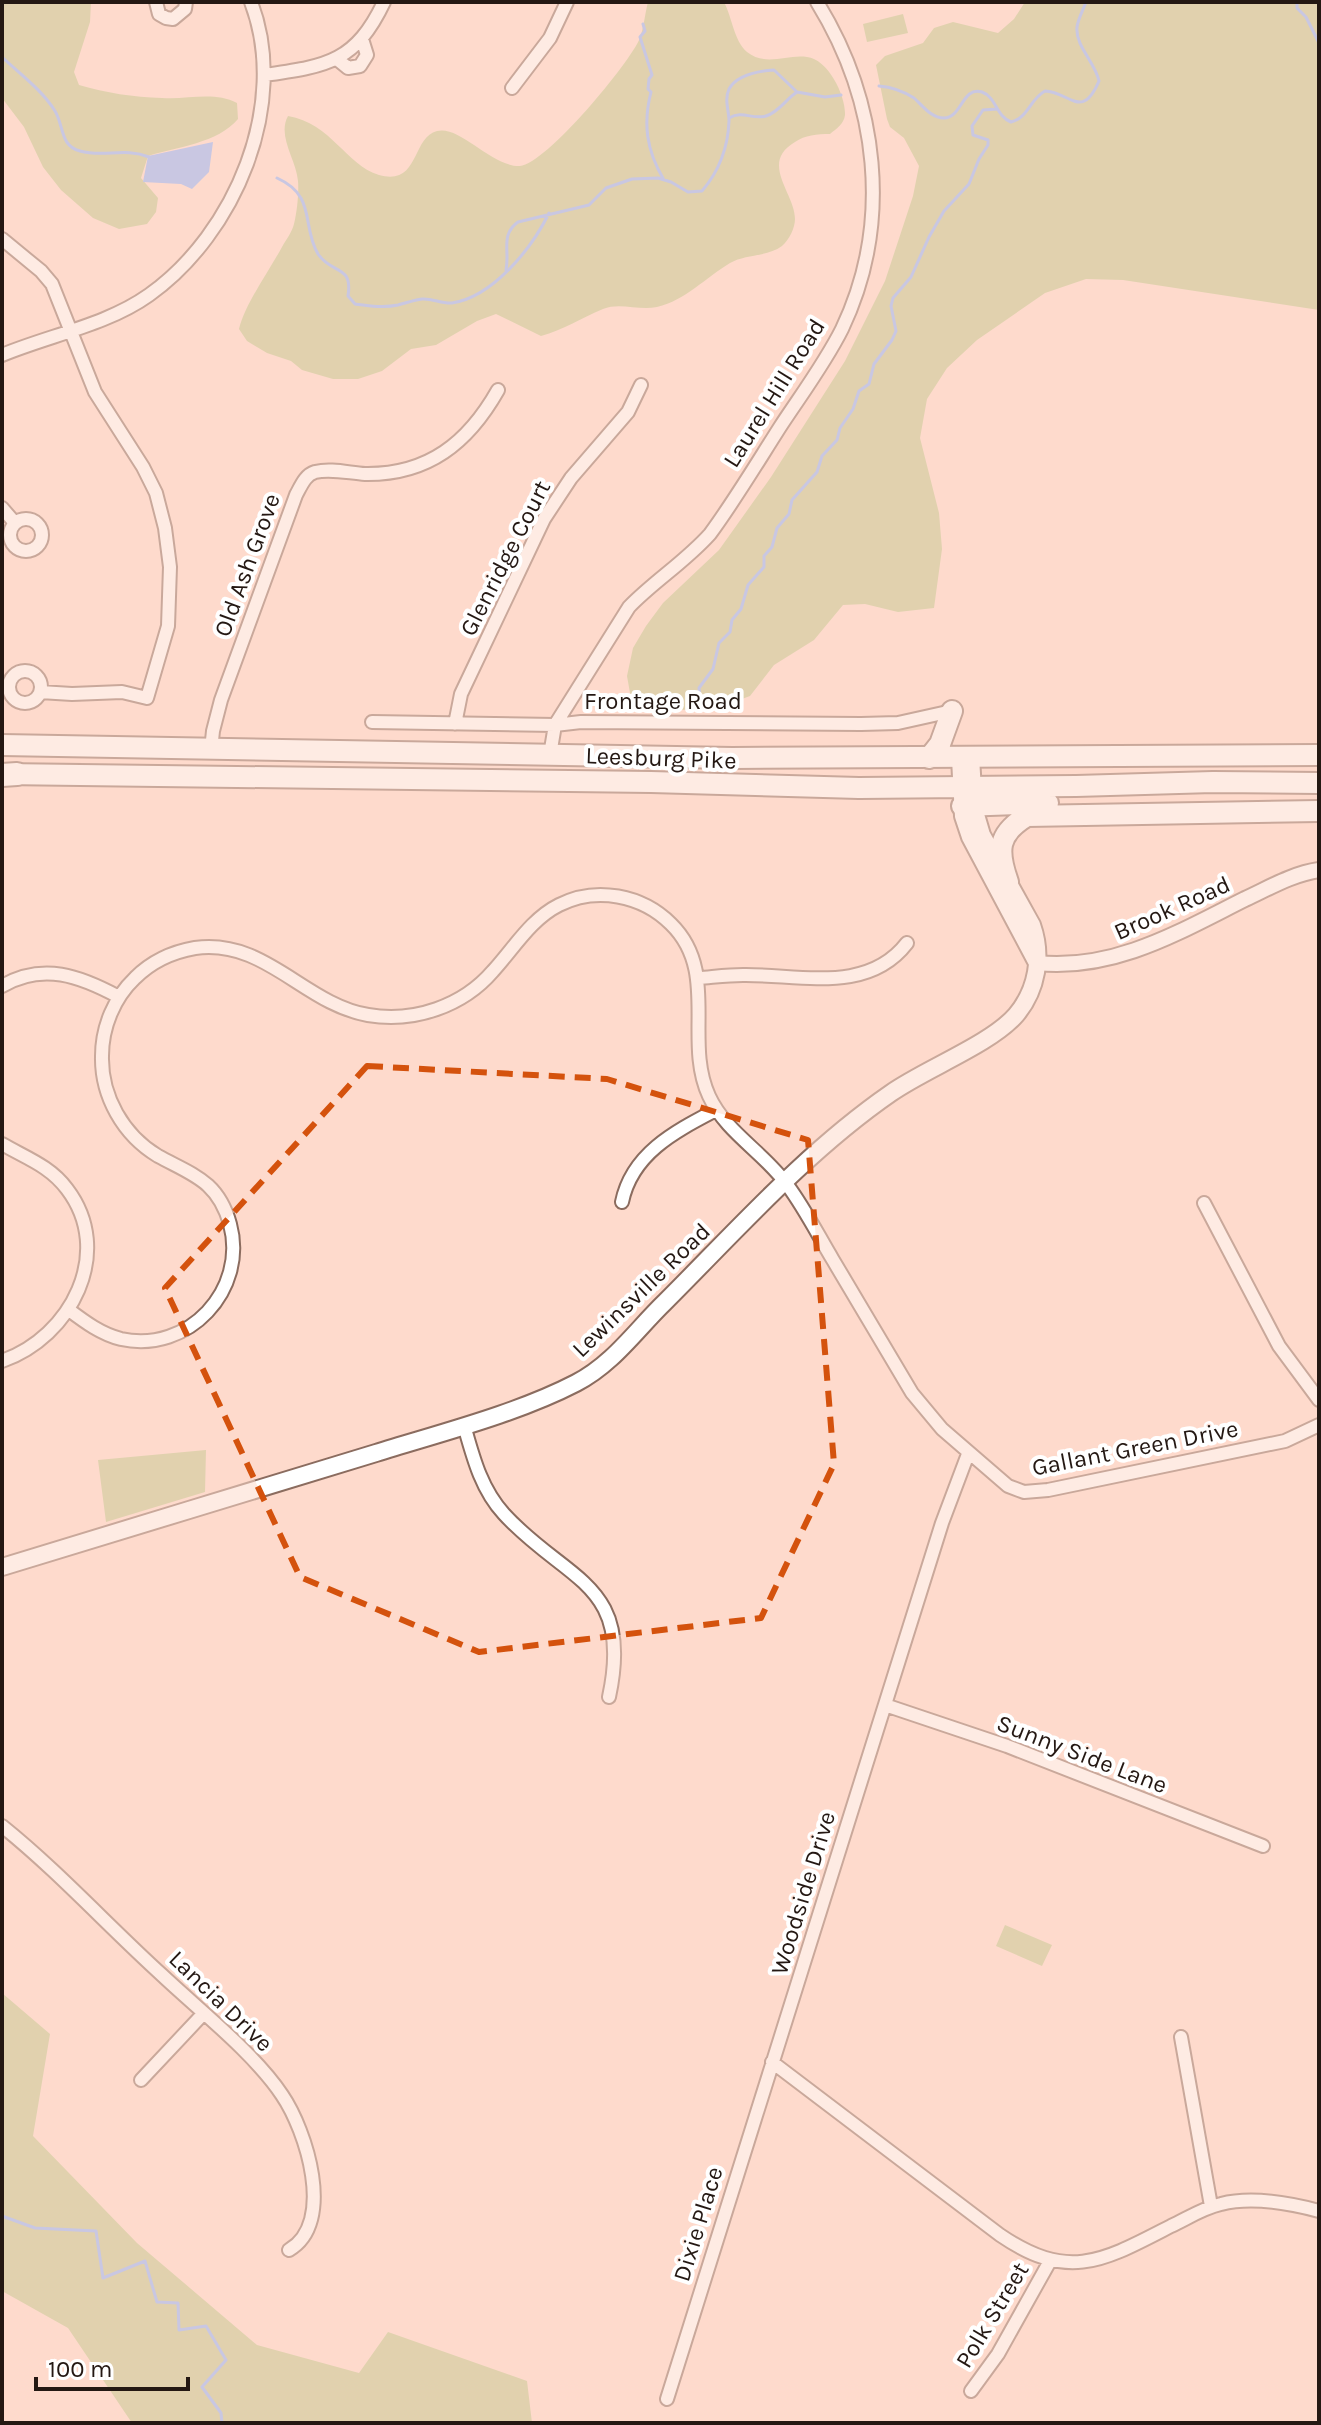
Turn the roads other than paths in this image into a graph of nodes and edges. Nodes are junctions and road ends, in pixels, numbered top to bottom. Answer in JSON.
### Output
{"nodes":[{"id":1,"x":156,"y":2,"type":"edge"},
{"id":2,"x":186,"y":2,"type":"edge"},
{"id":3,"x":251,"y":2,"type":"edge"},
{"id":4,"x":384,"y":2,"type":"edge"},
{"id":5,"x":567,"y":2,"type":"edge"},
{"id":6,"x":817,"y":2,"type":"edge"},
{"id":7,"x":362,"y":39,"type":"junction"},
{"id":8,"x":337,"y":59,"type":"junction"},
{"id":9,"x":265,"y":75,"type":"junction"},
{"id":10,"x":512,"y":88,"type":"dead end"},
{"id":11,"x":2,"y":239,"type":"edge"},
{"id":12,"x":72,"y":330,"type":"junction"},
{"id":13,"x":2,"y":355,"type":"edge"},
{"id":14,"x":641,"y":385,"type":"dead end"},
{"id":15,"x":498,"y":390,"type":"dead end"},
{"id":16,"x":2,"y":508,"type":"edge"},
{"id":17,"x":15,"y":523,"type":"dead end"},
{"id":18,"x":40,"y":692,"type":"dead end"},
{"id":19,"x":952,"y":711,"type":"joint"},
{"id":20,"x":372,"y":722,"type":"dead end"},
{"id":21,"x":455,"y":724,"type":"junction"},
{"id":22,"x":555,"y":725,"type":"junction"},
{"id":23,"x":2,"y":745,"type":"edge"},
{"id":24,"x":211,"y":750,"type":"junction"},
{"id":25,"x":550,"y":755,"type":"junction"},
{"id":26,"x":1319,"y":755,"type":"edge"},
{"id":27,"x":929,"y":758,"type":"junction"},
{"id":28,"x":966,"y":758,"type":"junction"},
{"id":29,"x":7,"y":774,"type":"edge"},
{"id":30,"x":1319,"y":783,"type":"edge"},
{"id":31,"x":968,"y":796,"type":"junction"},
{"id":32,"x":1319,"y":797,"type":"edge"},
{"id":33,"x":1319,"y":811,"type":"edge"},
{"id":34,"x":1319,"y":870,"type":"edge"},
{"id":35,"x":1008,"y":882,"type":"junction"},
{"id":36,"x":907,"y":943,"type":"dead end"},
{"id":37,"x":1037,"y":963,"type":"junction"},
{"id":38,"x":699,"y":978,"type":"junction"},
{"id":39,"x":2,"y":986,"type":"edge"},
{"id":40,"x":119,"y":997,"type":"junction"},
{"id":41,"x":716,"y":1110,"type":"junction"},
{"id":42,"x":2,"y":1144,"type":"edge"},
{"id":43,"x":786,"y":1183,"type":"junction"},
{"id":44,"x":622,"y":1202,"type":"dead end"},
{"id":45,"x":1204,"y":1203,"type":"dead end"},
{"id":46,"x":69,"y":1310,"type":"junction"},
{"id":47,"x":2,"y":1361,"type":"edge"},
{"id":48,"x":1319,"y":1400,"type":"edge"},
{"id":49,"x":464,"y":1425,"type":"junction"},
{"id":50,"x":1319,"y":1425,"type":"edge"},
{"id":51,"x":968,"y":1454,"type":"junction"},
{"id":52,"x":2,"y":1567,"type":"edge"},
{"id":53,"x":609,"y":1697,"type":"dead end"},
{"id":54,"x":885,"y":1705,"type":"junction"},
{"id":55,"x":2,"y":1826,"type":"edge"},
{"id":56,"x":1263,"y":1846,"type":"dead end"},
{"id":57,"x":203,"y":2014,"type":"junction"},
{"id":58,"x":1181,"y":2037,"type":"dead end"},
{"id":59,"x":772,"y":2062,"type":"junction"},
{"id":60,"x":141,"y":2080,"type":"dead end"},
{"id":61,"x":1211,"y":2206,"type":"junction"},
{"id":62,"x":1319,"y":2211,"type":"edge"},
{"id":63,"x":289,"y":2250,"type":"dead end"},
{"id":64,"x":1050,"y":2261,"type":"junction"},
{"id":65,"x":971,"y":2391,"type":"dead end"},
{"id":66,"x":667,"y":2399,"type":"dead end"}],
"edges":[{"from":1,"to":2,"type":"street"},
{"from":3,"to":9,"type":"street"},
{"from":4,"to":7,"type":"street"},
{"from":5,"to":10,"type":"street"},
{"from":6,"to":22,"type":"street","name":"Laurel Hill Road"},
{"from":7,"to":8,"type":"street"},
{"from":7,"to":8,"type":"street"},
{"from":8,"to":9,"type":"street"},
{"from":9,"to":12,"type":"street"},
{"from":11,"to":12,"type":"street"},
{"from":12,"to":13,"type":"street"},
{"from":12,"to":18,"type":"street"},
{"from":14,"to":21,"type":"street","name":"Glenridge Court"},
{"from":15,"to":24,"type":"street","name":"Old Ash Grove"},
{"from":16,"to":17,"type":"street"},
{"from":19,"to":22,"type":"street","name":"Frontage Road"},
{"from":19,"to":27,"type":"highway"},
{"from":20,"to":21,"type":"street","name":"Frontage Road"},
{"from":21,"to":22,"type":"street","name":"Frontage Road"},
{"from":22,"to":25,"type":"street","name":"Laurel Hill Road"},
{"from":23,"to":24,"type":"highway","name":"Leesburg Pike"},
{"from":24,"to":25,"type":"highway","name":"Leesburg Pike"},
{"from":25,"to":27,"type":"highway","name":"Leesburg Pike"},
{"from":26,"to":28,"type":"highway","name":"Leesburg Pike"},
{"from":27,"to":28,"type":"highway","name":"Leesburg Pike"},
{"from":28,"to":31,"type":"main road","name":"Lewinsville Road"},
{"from":29,"to":31,"type":"highway","name":"Leesburg Pike"},
{"from":30,"to":31,"type":"highway","name":"Leesburg Pike"},
{"from":31,"to":32,"type":"highway"},
{"from":31,"to":35,"type":"main road","name":"Lewinsville Road"},
{"from":31,"to":37,"type":"main road","name":"Lewinsville Road"},
{"from":33,"to":35,"type":"highway"},
{"from":34,"to":37,"type":"street","name":"Brook Road"},
{"from":35,"to":37,"type":"main road","name":"Lewinsville Road"},
{"from":36,"to":38,"type":"street"},
{"from":37,"to":43,"type":"main road","name":"Lewinsville Road"},
{"from":38,"to":40,"type":"street"},
{"from":38,"to":41,"type":"street"},
{"from":39,"to":40,"type":"street"},
{"from":40,"to":46,"type":"street"},
{"from":41,"to":43,"type":"street"},
{"from":41,"to":44,"type":"street"},
{"from":42,"to":46,"type":"street"},
{"from":43,"to":49,"type":"main road","name":"Lewinsville Road"},
{"from":43,"to":51,"type":"street"},
{"from":45,"to":48,"type":"street"},
{"from":46,"to":47,"type":"street"},
{"from":49,"to":52,"type":"main road","name":"Lewinsville Road"},
{"from":49,"to":53,"type":"street"},
{"from":50,"to":51,"type":"street","name":"Gallant Green Drive"},
{"from":51,"to":54,"type":"street","name":"Woodside Drive"},
{"from":54,"to":56,"type":"street","name":"Sunny Side Lane"},
{"from":54,"to":59,"type":"street","name":"Woodside Drive"},
{"from":55,"to":57,"type":"street","name":"Lancia Drive"},
{"from":57,"to":60,"type":"street"},
{"from":57,"to":63,"type":"street","name":"Lancia Drive"},
{"from":58,"to":61,"type":"street"},
{"from":59,"to":64,"type":"street"},
{"from":59,"to":66,"type":"street","name":"Dixie Place"},
{"from":61,"to":62,"type":"street"},
{"from":61,"to":64,"type":"street"},
{"from":64,"to":65,"type":"street","name":"Polk Street"}]}
